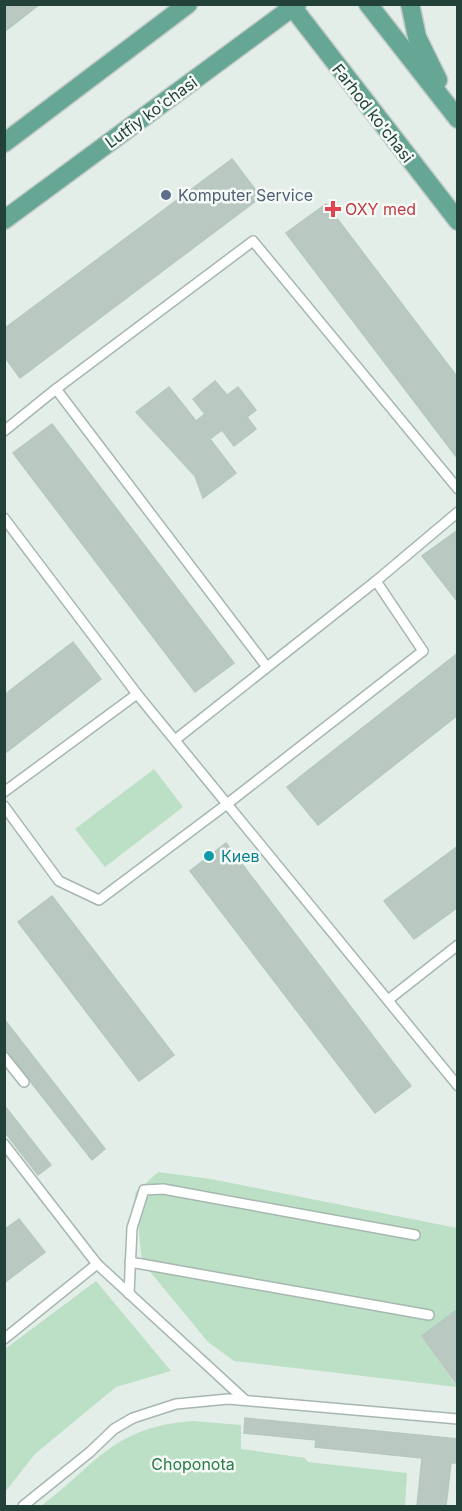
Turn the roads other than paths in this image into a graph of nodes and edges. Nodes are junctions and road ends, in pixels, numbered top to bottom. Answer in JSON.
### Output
{"nodes":[{"id":1,"x":173,"y":4,"type":"edge"},
{"id":2,"x":188,"y":4,"type":"edge"},
{"id":3,"x":369,"y":4,"type":"edge"},
{"id":4,"x":410,"y":4,"type":"edge"},
{"id":5,"x":293,"y":6,"type":"edge"},
{"id":6,"x":164,"y":22,"type":"junction"},
{"id":7,"x":458,"y":113,"type":"edge"},
{"id":8,"x":458,"y":119,"type":"edge"},
{"id":9,"x":4,"y":143,"type":"edge"},
{"id":10,"x":4,"y":220,"type":"edge"},
{"id":11,"x":458,"y":221,"type":"edge"},
{"id":12,"x":56,"y":389,"type":"junction"},
{"id":13,"x":4,"y":430,"type":"edge"},
{"id":14,"x":458,"y":489,"type":"edge"},
{"id":15,"x":458,"y":512,"type":"edge"},
{"id":16,"x":4,"y":518,"type":"edge"},
{"id":17,"x":376,"y":581,"type":"junction"},
{"id":18,"x":267,"y":667,"type":"junction"},
{"id":19,"x":136,"y":694,"type":"junction"},
{"id":20,"x":175,"y":740,"type":"junction"},
{"id":21,"x":4,"y":792,"type":"edge"},
{"id":22,"x":227,"y":804,"type":"junction"},
{"id":23,"x":4,"y":806,"type":"edge"},
{"id":24,"x":458,"y":945,"type":"edge"},
{"id":25,"x":388,"y":1000,"type":"junction"},
{"id":26,"x":4,"y":1057,"type":"edge"},
{"id":27,"x":24,"y":1082,"type":"dead end"},
{"id":28,"x":458,"y":1086,"type":"edge"},
{"id":29,"x":4,"y":1144,"type":"edge"},
{"id":30,"x":415,"y":1235,"type":"dead end"},
{"id":31,"x":130,"y":1262,"type":"junction"},
{"id":32,"x":97,"y":1264,"type":"junction"},
{"id":33,"x":129,"y":1294,"type":"junction"},
{"id":34,"x":429,"y":1315,"type":"dead end"},
{"id":35,"x":4,"y":1339,"type":"edge"},
{"id":36,"x":245,"y":1400,"type":"junction"},
{"id":37,"x":458,"y":1419,"type":"edge"},
{"id":38,"x":23,"y":1506,"type":"edge"}],
"edges":[{"from":1,"to":6,"type":"main road"},
{"from":2,"to":6,"type":"main road"},
{"from":3,"to":8,"type":"main road"},
{"from":4,"to":7,"type":"main road"},
{"from":5,"to":10,"type":"main road","name":"Lutfiy ko'chasi"},
{"from":5,"to":11,"type":"main road","name":"Farhod ko'chasi"},
{"from":6,"to":9,"type":"main road"},
{"from":12,"to":13,"type":"lane"},
{"from":12,"to":14,"type":"lane"},
{"from":12,"to":18,"type":"lane"},
{"from":15,"to":17,"type":"lane"},
{"from":16,"to":19,"type":"lane"},
{"from":17,"to":18,"type":"lane"},
{"from":17,"to":22,"type":"lane"},
{"from":18,"to":20,"type":"lane"},
{"from":19,"to":20,"type":"lane"},
{"from":19,"to":21,"type":"lane"},
{"from":20,"to":22,"type":"lane"},
{"from":22,"to":23,"type":"lane"},
{"from":22,"to":25,"type":"lane"},
{"from":24,"to":25,"type":"lane"},
{"from":25,"to":28,"type":"lane"},
{"from":26,"to":27,"type":"lane"},
{"from":29,"to":32,"type":"lane"},
{"from":30,"to":31,"type":"lane"},
{"from":31,"to":33,"type":"lane"},
{"from":31,"to":34,"type":"lane"},
{"from":32,"to":33,"type":"lane"},
{"from":32,"to":35,"type":"lane"},
{"from":33,"to":36,"type":"lane"},
{"from":36,"to":37,"type":"lane"},
{"from":36,"to":38,"type":"lane"}]}
